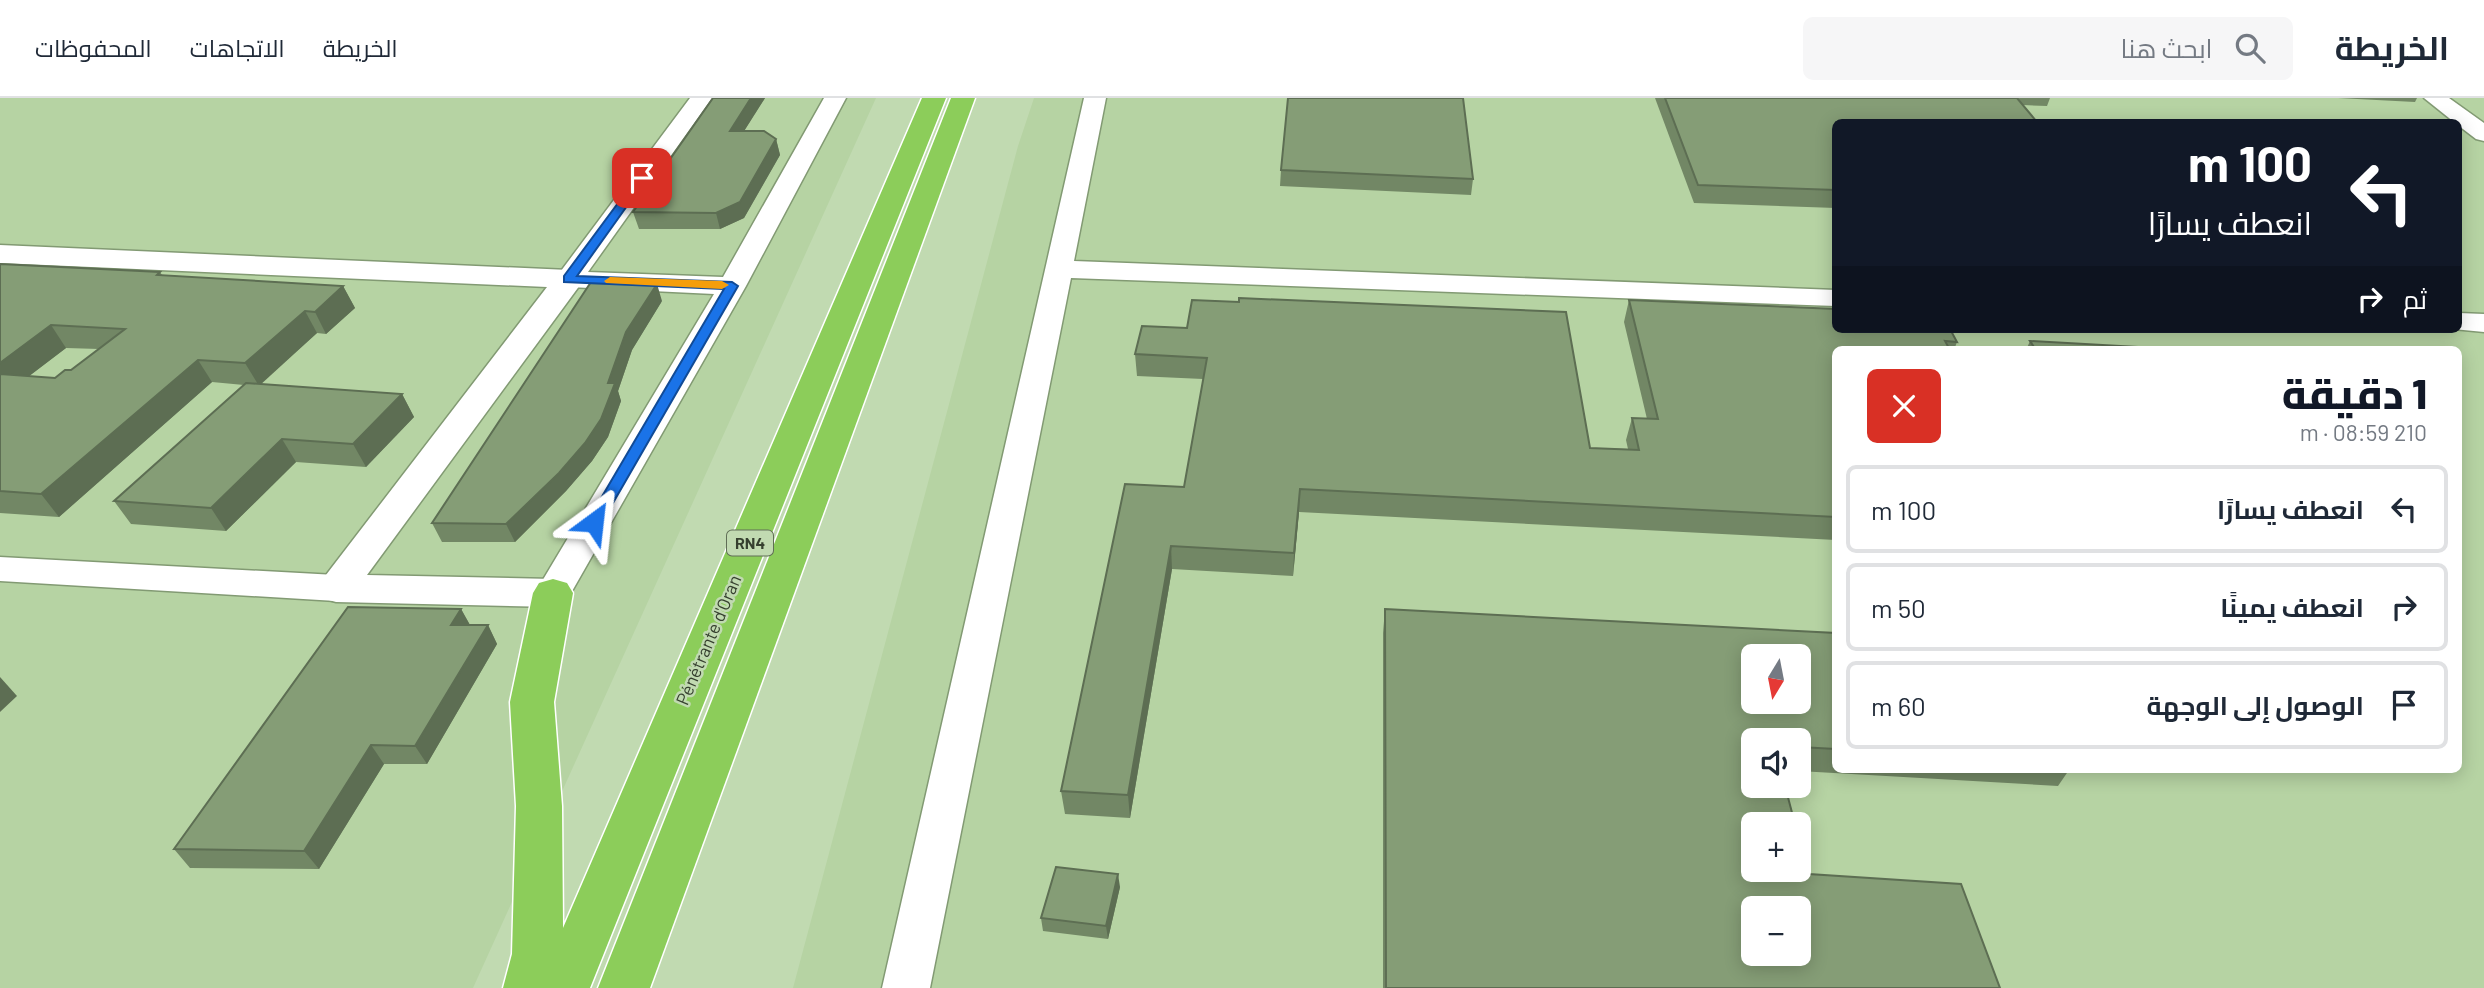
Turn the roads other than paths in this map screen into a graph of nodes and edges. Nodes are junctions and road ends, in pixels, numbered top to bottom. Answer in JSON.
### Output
{"nodes":[{"id":1,"x":701,"y":98,"type":"edge"},
{"id":2,"x":835,"y":98,"type":"edge"},
{"id":3,"x":934,"y":98,"type":"edge"},
{"id":4,"x":963,"y":98,"type":"edge"},
{"id":5,"x":1096,"y":98,"type":"edge"},
{"id":6,"x":2435,"y":98,"type":"edge"},
{"id":7,"x":2484,"y":134,"type":"edge"},
{"id":8,"x":0,"y":254,"type":"edge"},
{"id":9,"x":1059,"y":269,"type":"junction"},
{"id":10,"x":569,"y":279,"type":"junction"},
{"id":11,"x":732,"y":286,"type":"junction"},
{"id":12,"x":1832,"y":298,"type":"edge"},
{"id":13,"x":2462,"y":322,"type":"edge"},
{"id":14,"x":2484,"y":323,"type":"edge"},
{"id":15,"x":0,"y":569,"type":"edge"},
{"id":16,"x":336,"y":588,"type":"junction"},
{"id":17,"x":553,"y":593,"type":"junction"},
{"id":18,"x":529,"y":988,"type":"edge"},
{"id":19,"x":564,"y":988,"type":"edge"},
{"id":20,"x":624,"y":988,"type":"edge"},
{"id":21,"x":906,"y":988,"type":"edge"}],
"edges":[{"from":1,"to":10,"type":"street"},
{"from":2,"to":11,"type":"street"},
{"from":3,"to":19,"type":"highway","name":"Pénétrante d'Oran","number":"RN4"},
{"from":4,"to":20,"type":"highway","number":"RN4"},
{"from":5,"to":9,"type":"street"},
{"from":6,"to":7,"type":"street"},
{"from":8,"to":10,"type":"street"},
{"from":9,"to":12,"type":"street"},
{"from":9,"to":21,"type":"street"},
{"from":10,"to":11,"type":"street"},
{"from":10,"to":16,"type":"street"},
{"from":11,"to":17,"type":"street"},
{"from":13,"to":14,"type":"street"},
{"from":15,"to":16,"type":"street"},
{"from":16,"to":17,"type":"street"},
{"from":17,"to":18,"type":"highway"}]}
